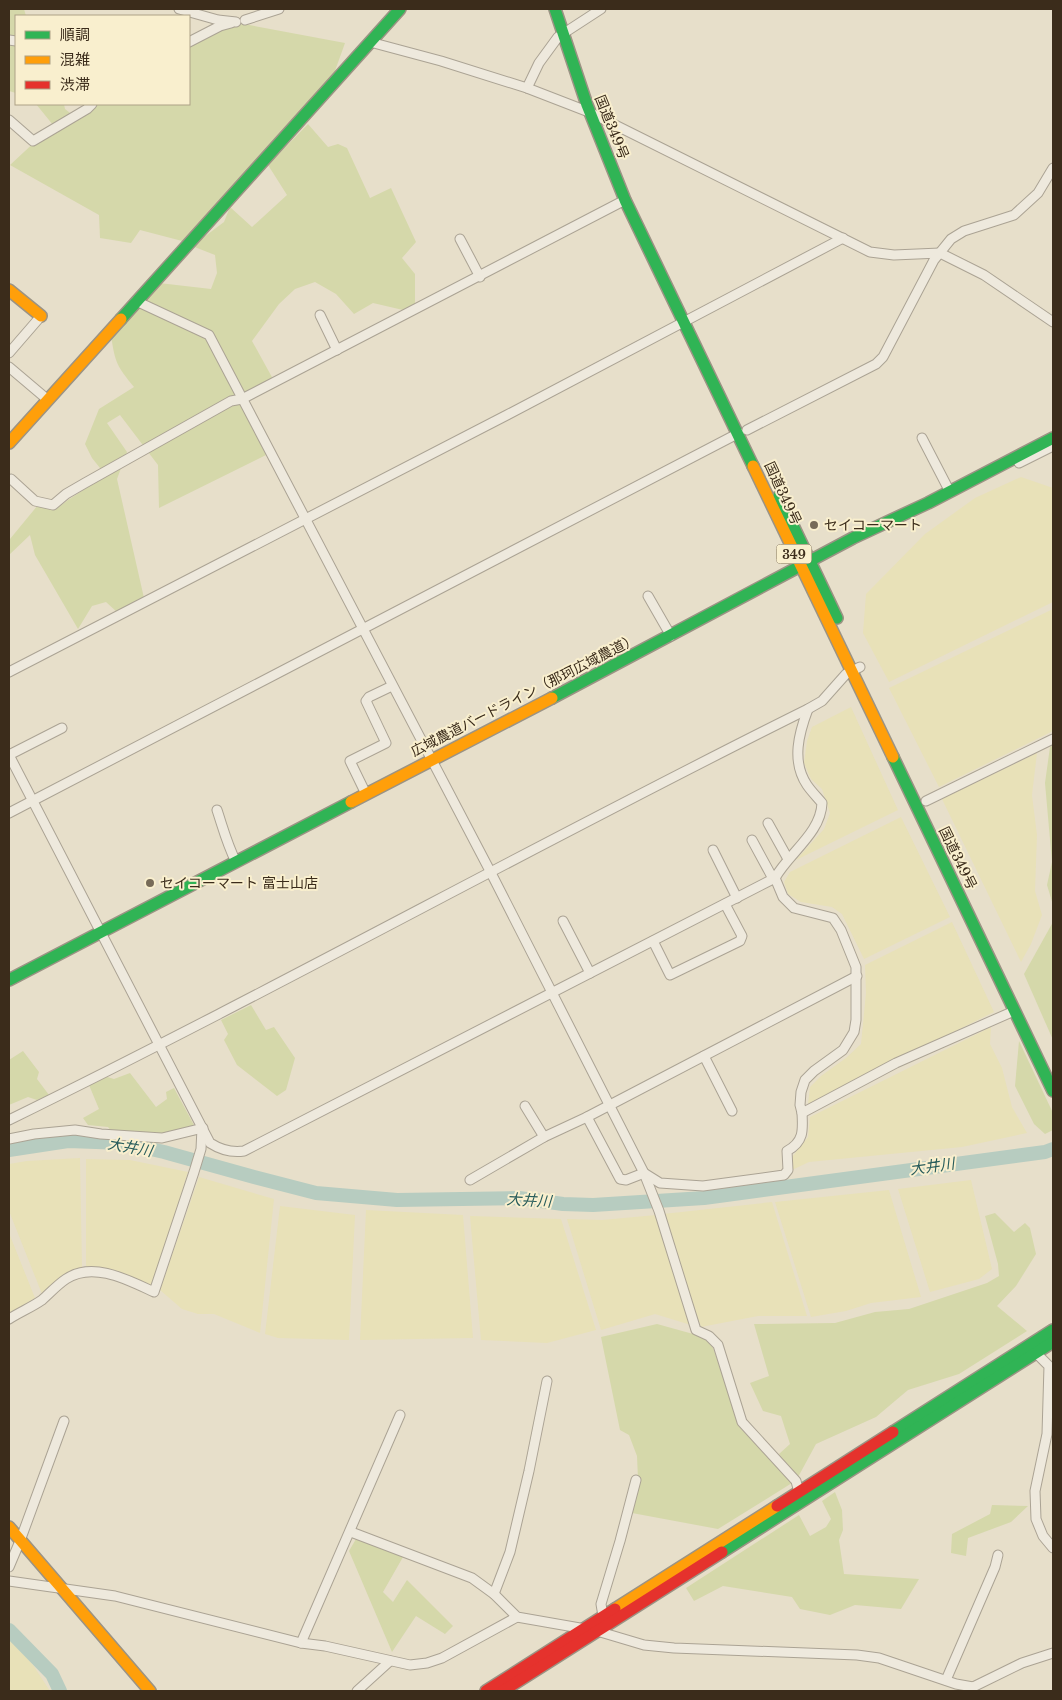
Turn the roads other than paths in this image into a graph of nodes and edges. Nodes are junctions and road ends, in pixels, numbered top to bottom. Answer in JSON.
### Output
{"nodes":[{"id":1,"x":179,"y":9,"type":"edge"},
{"id":2,"x":279,"y":9,"type":"edge"},
{"id":3,"x":400,"y":9,"type":"edge"},
{"id":4,"x":555,"y":9,"type":"edge"},
{"id":5,"x":566,"y":9,"type":"edge"},
{"id":6,"x":601,"y":9,"type":"edge"},
{"id":7,"x":245,"y":20,"type":"dead end"},
{"id":8,"x":567,"y":33,"type":"junction"},
{"id":9,"x":190,"y":41,"type":"edge"},
{"id":10,"x":370,"y":42,"type":"junction"},
{"id":11,"x":527,"y":88,"type":"junction"},
{"id":12,"x":91,"y":105,"type":"edge"},
{"id":13,"x":589,"y":112,"type":"junction"},
{"id":14,"x":603,"y":119,"type":"junction"},
{"id":15,"x":9,"y":120,"type":"edge"},
{"id":16,"x":1053,"y":168,"type":"edge"},
{"id":17,"x":625,"y":200,"type":"junction"},
{"id":18,"x":844,"y":238,"type":"junction"},
{"id":19,"x":460,"y":239,"type":"dead end"},
{"id":20,"x":940,"y":253,"type":"junction"},
{"id":21,"x":480,"y":277,"type":"junction"},
{"id":22,"x":9,"y":290,"type":"edge"},
{"id":23,"x":136,"y":301,"type":"junction"},
{"id":24,"x":41,"y":316,"type":"joint"},
{"id":25,"x":320,"y":316,"type":"dead end"},
{"id":26,"x":687,"y":319,"type":"junction"},
{"id":27,"x":1053,"y":322,"type":"edge"},
{"id":28,"x":336,"y":350,"type":"junction"},
{"id":29,"x":9,"y":353,"type":"edge"},
{"id":30,"x":9,"y":367,"type":"edge"},
{"id":31,"x":242,"y":399,"type":"junction"},
{"id":32,"x":48,"y":400,"type":"junction"},
{"id":33,"x":1053,"y":431,"type":"edge"},
{"id":34,"x":743,"y":432,"type":"junction"},
{"id":35,"x":922,"y":438,"type":"dead end"},
{"id":36,"x":1053,"y":438,"type":"edge"},
{"id":37,"x":9,"y":443,"type":"edge"},
{"id":38,"x":1053,"y":446,"type":"edge"},
{"id":39,"x":1019,"y":460,"type":"junction"},
{"id":40,"x":9,"y":480,"type":"edge"},
{"id":41,"x":950,"y":492,"type":"junction"},
{"id":42,"x":305,"y":520,"type":"junction"},
{"id":43,"x":811,"y":560,"type":"junction"},
{"id":44,"x":800,"y":566,"type":"junction"},
{"id":45,"x":648,"y":596,"type":"dead end"},
{"id":46,"x":363,"y":630,"type":"junction"},
{"id":47,"x":670,"y":636,"type":"junction"},
{"id":48,"x":856,"y":669,"type":"junction"},
{"id":49,"x":9,"y":672,"type":"edge"},
{"id":50,"x":392,"y":686,"type":"junction"},
{"id":51,"x":808,"y":709,"type":"junction"},
{"id":52,"x":62,"y":728,"type":"dead end"},
{"id":53,"x":1053,"y":739,"type":"edge"},
{"id":54,"x":9,"y":755,"type":"edge"},
{"id":55,"x":431,"y":760,"type":"junction"},
{"id":56,"x":366,"y":794,"type":"junction"},
{"id":57,"x":32,"y":801,"type":"junction"},
{"id":58,"x":926,"y":801,"type":"junction"},
{"id":59,"x":216,"y":810,"type":"dead end"},
{"id":60,"x":9,"y":813,"type":"edge"},
{"id":61,"x":768,"y":823,"type":"dead end"},
{"id":62,"x":752,"y":840,"type":"dead end"},
{"id":63,"x":713,"y":850,"type":"dead end"},
{"id":64,"x":788,"y":859,"type":"junction"},
{"id":65,"x":236,"y":862,"type":"junction"},
{"id":66,"x":490,"y":872,"type":"junction"},
{"id":67,"x":775,"y":878,"type":"junction"},
{"id":68,"x":737,"y":898,"type":"junction"},
{"id":69,"x":725,"y":904,"type":"junction"},
{"id":70,"x":563,"y":921,"type":"dead end"},
{"id":71,"x":100,"y":932,"type":"junction"},
{"id":72,"x":653,"y":941,"type":"junction"},
{"id":73,"x":590,"y":973,"type":"junction"},
{"id":74,"x":857,"y":976,"type":"junction"},
{"id":75,"x":9,"y":980,"type":"edge"},
{"id":76,"x":552,"y":993,"type":"junction"},
{"id":77,"x":1014,"y":1011,"type":"junction"},
{"id":78,"x":159,"y":1045,"type":"junction"},
{"id":79,"x":704,"y":1056,"type":"junction"},
{"id":80,"x":1053,"y":1069,"type":"edge"},
{"id":81,"x":1053,"y":1091,"type":"edge"},
{"id":82,"x":609,"y":1104,"type":"junction"},
{"id":83,"x":525,"y":1106,"type":"dead end"},
{"id":84,"x":732,"y":1110,"type":"dead end"},
{"id":85,"x":802,"y":1113,"type":"junction"},
{"id":86,"x":587,"y":1117,"type":"junction"},
{"id":87,"x":9,"y":1120,"type":"edge"},
{"id":88,"x":202,"y":1128,"type":"junction"},
{"id":89,"x":544,"y":1137,"type":"junction"},
{"id":90,"x":9,"y":1139,"type":"edge"},
{"id":91,"x":644,"y":1173,"type":"junction"},
{"id":92,"x":470,"y":1180,"type":"dead end"},
{"id":93,"x":9,"y":1319,"type":"edge"},
{"id":94,"x":1053,"y":1330,"type":"edge"},
{"id":95,"x":1053,"y":1342,"type":"edge"},
{"id":96,"x":1036,"y":1353,"type":"junction"},
{"id":97,"x":547,"y":1382,"type":"dead end"},
{"id":98,"x":400,"y":1415,"type":"dead end"},
{"id":99,"x":64,"y":1421,"type":"dead end"},
{"id":100,"x":636,"y":1480,"type":"dead end"},
{"id":101,"x":800,"y":1497,"type":"junction"},
{"id":102,"x":9,"y":1527,"type":"edge"},
{"id":103,"x":351,"y":1532,"type":"junction"},
{"id":104,"x":20,"y":1541,"type":"junction"},
{"id":105,"x":1053,"y":1548,"type":"edge"},
{"id":106,"x":998,"y":1555,"type":"dead end"},
{"id":107,"x":9,"y":1567,"type":"edge"},
{"id":108,"x":9,"y":1581,"type":"edge"},
{"id":109,"x":61,"y":1587,"type":"junction"},
{"id":110,"x":494,"y":1594,"type":"junction"},
{"id":111,"x":517,"y":1616,"type":"junction"},
{"id":112,"x":603,"y":1616,"type":"junction"},
{"id":113,"x":584,"y":1629,"type":"junction"},
{"id":114,"x":597,"y":1631,"type":"junction"},
{"id":115,"x":301,"y":1643,"type":"junction"},
{"id":116,"x":1053,"y":1653,"type":"edge"},
{"id":117,"x":390,"y":1661,"type":"junction"},
{"id":118,"x":946,"y":1680,"type":"junction"},
{"id":119,"x":973,"y":1690,"type":"edge"},
{"id":120,"x":150,"y":1691,"type":"edge"},
{"id":121,"x":357,"y":1691,"type":"edge"},
{"id":122,"x":486,"y":1691,"type":"edge"},
{"id":123,"x":503,"y":1691,"type":"edge"}],
"edges":[{"from":1,"to":9,"type":"street"},
{"from":2,"to":7,"type":"street"},
{"from":3,"to":10,"type":"main road"},
{"from":4,"to":8,"type":"main road","name":"国道349号","number":"349"},
{"from":5,"to":8,"type":"main road","name":"国道349号","number":"349"},
{"from":6,"to":8,"type":"street"},
{"from":8,"to":11,"type":"street"},
{"from":8,"to":13,"type":"main road","name":"国道349号","number":"349"},
{"from":8,"to":14,"type":"main road","name":"国道349号","number":"349"},
{"from":10,"to":11,"type":"street"},
{"from":10,"to":23,"type":"main road"},
{"from":11,"to":13,"type":"street"},
{"from":12,"to":15,"type":"street"},
{"from":13,"to":14,"type":"street"},
{"from":13,"to":17,"type":"main road","name":"国道349号","number":"349"},
{"from":14,"to":18,"type":"street"},
{"from":14,"to":26,"type":"main road","name":"国道349号","number":"349"},
{"from":16,"to":20,"type":"street"},
{"from":17,"to":21,"type":"street"},
{"from":17,"to":26,"type":"main road","name":"国道349号","number":"349"},
{"from":18,"to":20,"type":"street"},
{"from":18,"to":26,"type":"street"},
{"from":19,"to":21,"type":"street"},
{"from":20,"to":27,"type":"street"},
{"from":20,"to":34,"type":"street"},
{"from":21,"to":28,"type":"street"},
{"from":22,"to":24,"type":"main road"},
{"from":23,"to":31,"type":"street"},
{"from":23,"to":32,"type":"main road"},
{"from":24,"to":29,"type":"street"},
{"from":25,"to":28,"type":"street"},
{"from":26,"to":34,"type":"main road","name":"国道349号","number":"349"},
{"from":26,"to":42,"type":"street"},
{"from":28,"to":31,"type":"street"},
{"from":30,"to":32,"type":"street"},
{"from":31,"to":40,"type":"street"},
{"from":31,"to":42,"type":"street"},
{"from":32,"to":37,"type":"main road"},
{"from":33,"to":39,"type":"street"},
{"from":34,"to":43,"type":"main road","name":"国道349号","number":"349"},
{"from":34,"to":44,"type":"main road","name":"国道349号","number":"349"},
{"from":34,"to":46,"type":"street"},
{"from":35,"to":41,"type":"street"},
{"from":36,"to":39,"type":"main road","name":"広域農道バードライン（那珂広域農道）"},
{"from":38,"to":39,"type":"street"},
{"from":39,"to":41,"type":"main road","name":"広域農道バードライン（那珂広域農道）"},
{"from":41,"to":43,"type":"main road","name":"広域農道バードライン（那珂広域農道）"},
{"from":42,"to":46,"type":"street"},
{"from":42,"to":49,"type":"street"},
{"from":43,"to":44,"type":"main road","name":"広域農道バードライン（那珂広域農道）"},
{"from":43,"to":48,"type":"main road","name":"国道349号","number":"349"},
{"from":44,"to":47,"type":"main road","name":"広域農道バードライン（那珂広域農道）"},
{"from":44,"to":48,"type":"main road","name":"国道349号","number":"349"},
{"from":45,"to":47,"type":"street"},
{"from":46,"to":50,"type":"street"},
{"from":46,"to":57,"type":"street"},
{"from":47,"to":55,"type":"main road","name":"広域農道バードライン（那珂広域農道）"},
{"from":48,"to":51,"type":"street"},
{"from":48,"to":58,"type":"main road","name":"国道349号","number":"349"},
{"from":48,"to":77,"type":"main road","name":"国道349号","number":"349"},
{"from":50,"to":55,"type":"street"},
{"from":50,"to":56,"type":"street"},
{"from":51,"to":64,"type":"street"},
{"from":51,"to":66,"type":"street"},
{"from":52,"to":54,"type":"street"},
{"from":53,"to":58,"type":"street"},
{"from":54,"to":57,"type":"street"},
{"from":55,"to":56,"type":"main road","name":"広域農道バードライン（那珂広域農道）"},
{"from":55,"to":66,"type":"street"},
{"from":56,"to":65,"type":"main road","name":"広域農道バードライン（那珂広域農道）"},
{"from":57,"to":60,"type":"street"},
{"from":57,"to":71,"type":"street"},
{"from":58,"to":80,"type":"main road","name":"国道349号","number":"349"},
{"from":59,"to":65,"type":"street"},
{"from":61,"to":64,"type":"street"},
{"from":62,"to":67,"type":"street"},
{"from":63,"to":68,"type":"street"},
{"from":64,"to":67,"type":"street"},
{"from":65,"to":71,"type":"main road","name":"広域農道バードライン（那珂広域農道）"},
{"from":66,"to":76,"type":"street"},
{"from":66,"to":78,"type":"street"},
{"from":67,"to":68,"type":"street"},
{"from":67,"to":74,"type":"street"},
{"from":68,"to":69,"type":"street"},
{"from":69,"to":72,"type":"street"},
{"from":69,"to":72,"type":"street"},
{"from":70,"to":73,"type":"street"},
{"from":71,"to":75,"type":"main road","name":"広域農道バードライン（那珂広域農道）"},
{"from":71,"to":78,"type":"street"},
{"from":72,"to":73,"type":"street"},
{"from":73,"to":76,"type":"street"},
{"from":74,"to":79,"type":"street"},
{"from":74,"to":85,"type":"street"},
{"from":76,"to":82,"type":"street"},
{"from":76,"to":88,"type":"street"},
{"from":77,"to":81,"type":"main road","name":"国道349号","number":"349"},
{"from":77,"to":85,"type":"street"},
{"from":78,"to":87,"type":"street"},
{"from":78,"to":88,"type":"street"},
{"from":79,"to":82,"type":"street"},
{"from":79,"to":84,"type":"street"},
{"from":82,"to":86,"type":"street"},
{"from":82,"to":91,"type":"street"},
{"from":83,"to":89,"type":"street"},
{"from":85,"to":91,"type":"street"},
{"from":86,"to":89,"type":"street"},
{"from":86,"to":91,"type":"street"},
{"from":88,"to":90,"type":"street"},
{"from":88,"to":93,"type":"street"},
{"from":89,"to":92,"type":"street"},
{"from":91,"to":101,"type":"street"},
{"from":94,"to":101,"type":"main road"},
{"from":95,"to":96,"type":"main road"},
{"from":96,"to":101,"type":"main road"},
{"from":96,"to":105,"type":"street"},
{"from":97,"to":110,"type":"street"},
{"from":98,"to":103,"type":"street"},
{"from":99,"to":104,"type":"street"},
{"from":100,"to":112,"type":"street"},
{"from":101,"to":112,"type":"main road"},
{"from":101,"to":114,"type":"main road"},
{"from":102,"to":104,"type":"main road"},
{"from":103,"to":110,"type":"street"},
{"from":103,"to":115,"type":"street"},
{"from":104,"to":107,"type":"street"},
{"from":104,"to":109,"type":"main road"},
{"from":106,"to":118,"type":"street"},
{"from":108,"to":109,"type":"street"},
{"from":109,"to":115,"type":"street"},
{"from":109,"to":120,"type":"main road"},
{"from":110,"to":111,"type":"street"},
{"from":111,"to":113,"type":"street"},
{"from":111,"to":117,"type":"street"},
{"from":112,"to":113,"type":"main road"},
{"from":113,"to":114,"type":"street"},
{"from":113,"to":122,"type":"main road"},
{"from":114,"to":118,"type":"street"},
{"from":114,"to":123,"type":"main road"},
{"from":115,"to":117,"type":"street"},
{"from":116,"to":119,"type":"street"},
{"from":117,"to":121,"type":"street"},
{"from":118,"to":119,"type":"street"}]}
